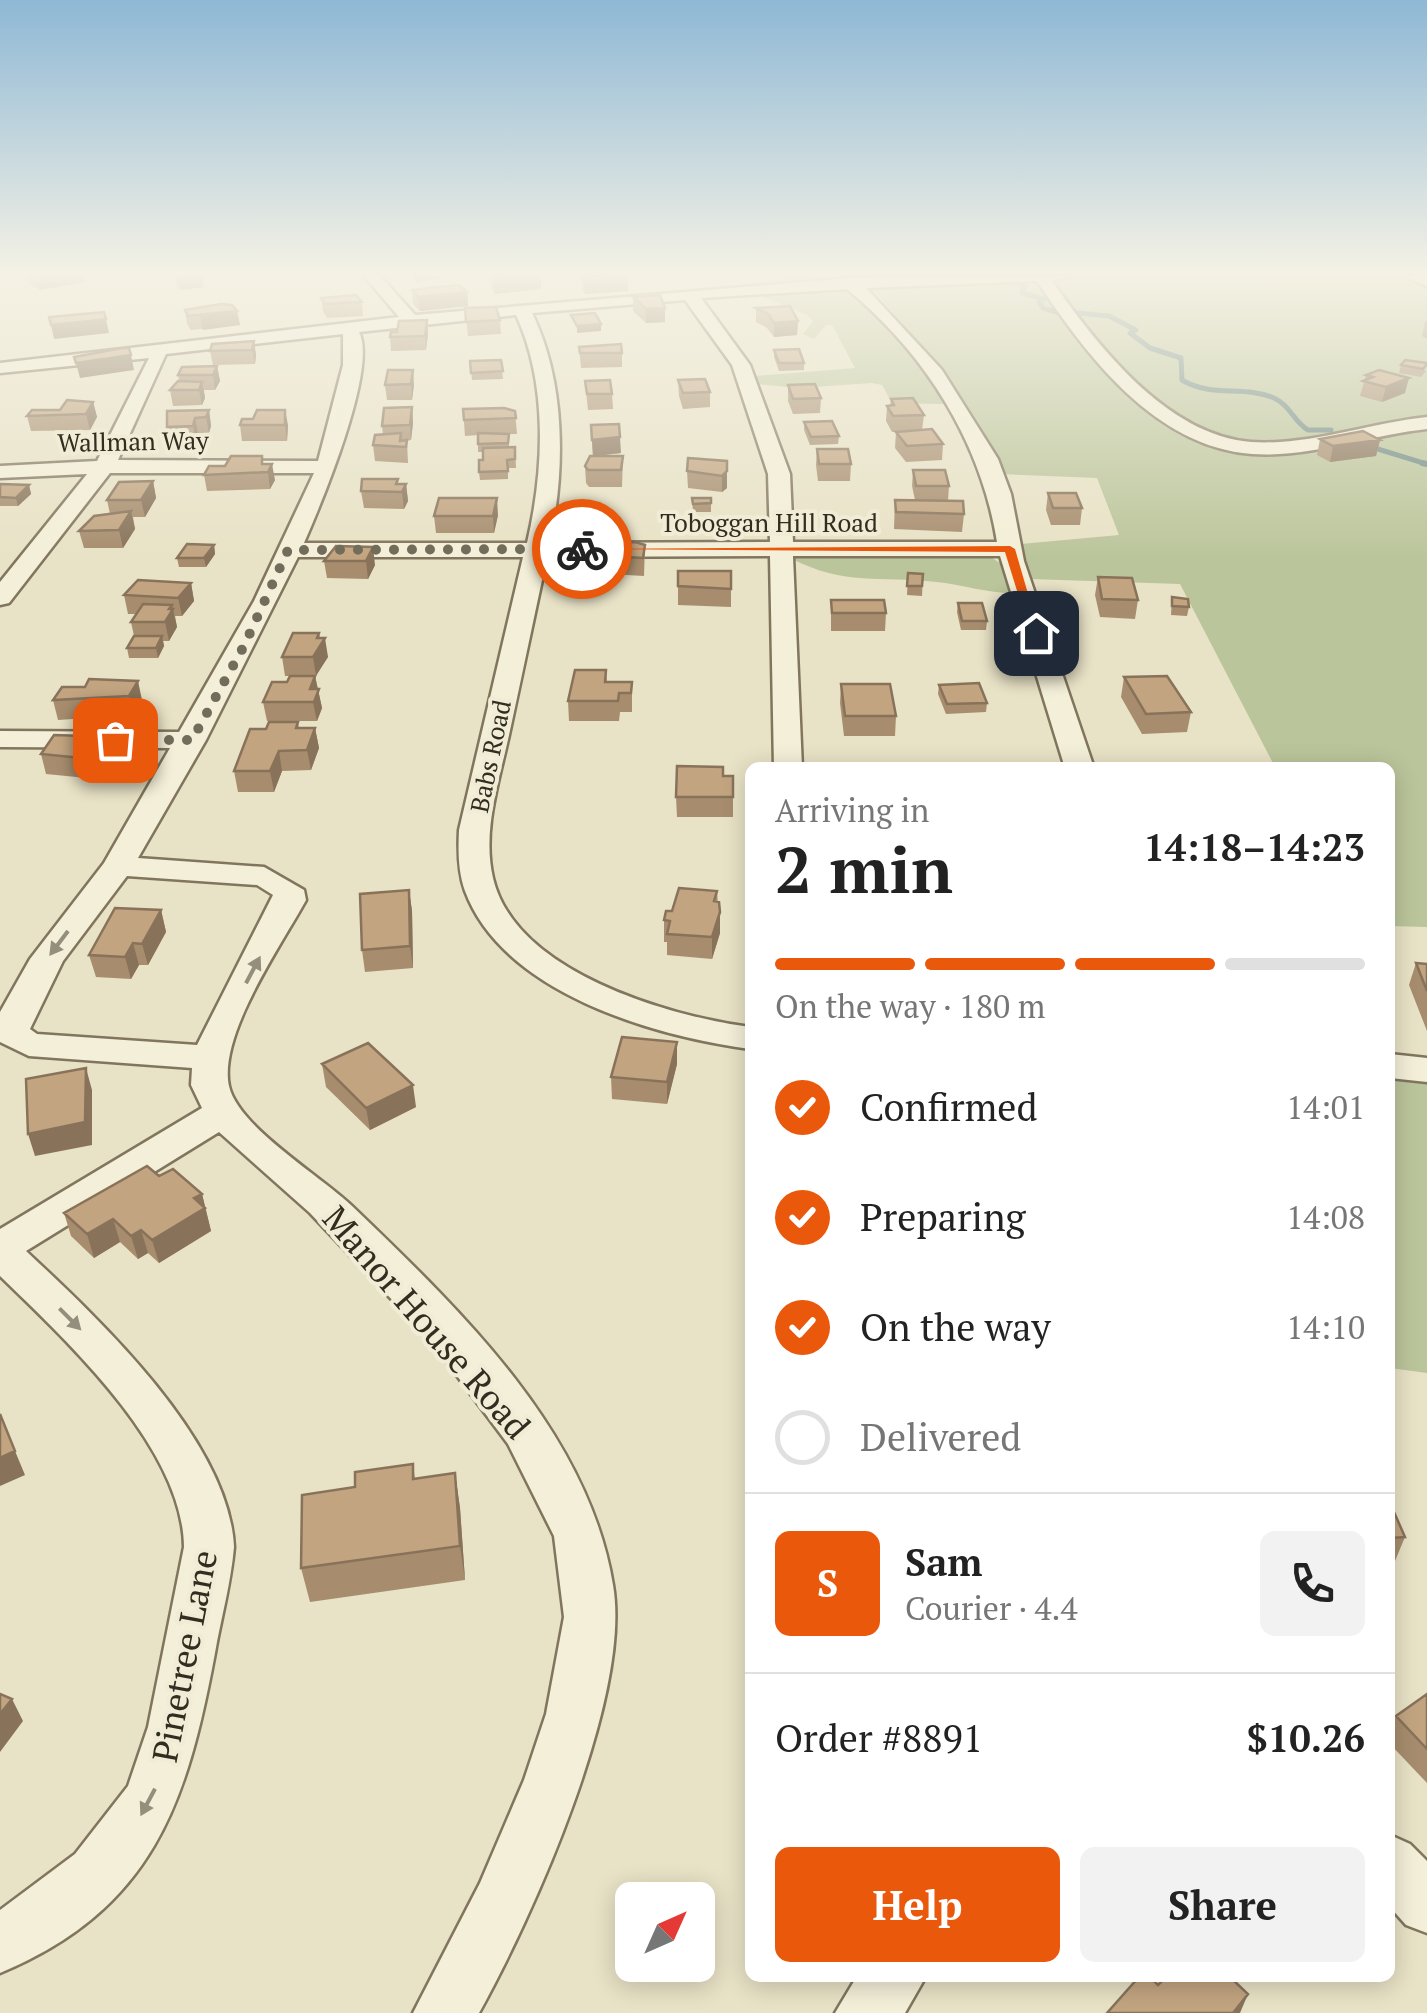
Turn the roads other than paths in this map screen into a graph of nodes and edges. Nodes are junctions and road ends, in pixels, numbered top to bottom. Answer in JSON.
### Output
{"nodes":[{"id":1,"x":152,"y":370,"type":"edge"},
{"id":2,"x":351,"y":370,"type":"edge"},
{"id":3,"x":540,"y":370,"type":"edge"},
{"id":4,"x":742,"y":370,"type":"edge"},
{"id":5,"x":927,"y":370,"type":"edge"},
{"id":6,"x":1119,"y":370,"type":"edge"},
{"id":7,"x":1427,"y":423,"type":"edge"},
{"id":8,"x":104,"y":466,"type":"junction"},
{"id":9,"x":328,"y":468,"type":"junction"},
{"id":10,"x":0,"y":472,"type":"edge"},
{"id":11,"x":534,"y":549,"type":"junction"},
{"id":12,"x":782,"y":549,"type":"junction"},
{"id":13,"x":1010,"y":549,"type":"junction"},
{"id":14,"x":288,"y":550,"type":"junction"},
{"id":15,"x":0,"y":598,"type":"edge"},
{"id":16,"x":0,"y":739,"type":"edge"},
{"id":17,"x":192,"y":740,"type":"junction"},
{"id":18,"x":788,"y":762,"type":"edge"},
{"id":19,"x":1078,"y":762,"type":"edge"},
{"id":20,"x":118,"y":866,"type":"junction"},
{"id":21,"x":745,"y":1037,"type":"edge"},
{"id":22,"x":210,"y":1058,"type":"junction"},
{"id":23,"x":1395,"y":1067,"type":"edge"},
{"id":24,"x":1427,"y":1070,"type":"edge"},
{"id":25,"x":224,"y":1112,"type":"junction"},
{"id":26,"x":0,"y":1250,"type":"edge"},
{"id":27,"x":1395,"y":1869,"type":"edge"},
{"id":28,"x":1427,"y":1904,"type":"edge"},
{"id":29,"x":0,"y":1943,"type":"edge"},
{"id":30,"x":892,"y":1982,"type":"edge"},
{"id":31,"x":444,"y":2013,"type":"edge"},
{"id":32,"x":866,"y":2013,"type":"edge"}],
"edges":[{"from":1,"to":8,"type":"street"},
{"from":2,"to":9,"type":"street"},
{"from":3,"to":11,"type":"street","name":"Babs Road"},
{"from":4,"to":12,"type":"street"},
{"from":5,"to":13,"type":"street"},
{"from":6,"to":7,"type":"street"},
{"from":8,"to":9,"type":"street","name":"Wallman Way"},
{"from":8,"to":10,"type":"street","name":"Wallman Way"},
{"from":8,"to":15,"type":"street"},
{"from":9,"to":14,"type":"street"},
{"from":11,"to":12,"type":"street","name":"Toboggan Hill Road"},
{"from":11,"to":14,"type":"street","name":"Toboggan Hill Road"},
{"from":11,"to":21,"type":"street","name":"Babs Road"},
{"from":12,"to":13,"type":"street","name":"Toboggan Hill Road"},
{"from":12,"to":18,"type":"street"},
{"from":13,"to":19,"type":"street"},
{"from":14,"to":17,"type":"street"},
{"from":16,"to":17,"type":"street"},
{"from":17,"to":20,"type":"street"},
{"from":22,"to":20,"type":"street","one_way":true},
{"from":20,"to":22,"type":"street","one_way":true},
{"from":22,"to":25,"type":"street"},
{"from":23,"to":24,"type":"street"},
{"from":25,"to":26,"type":"street"},
{"from":25,"to":31,"type":"street","name":"Manor House Road"},
{"from":26,"to":29,"type":"street","name":"Pinetree Lane","one_way":true},
{"from":27,"to":28,"type":"street"},
{"from":30,"to":32,"type":"street"}]}
